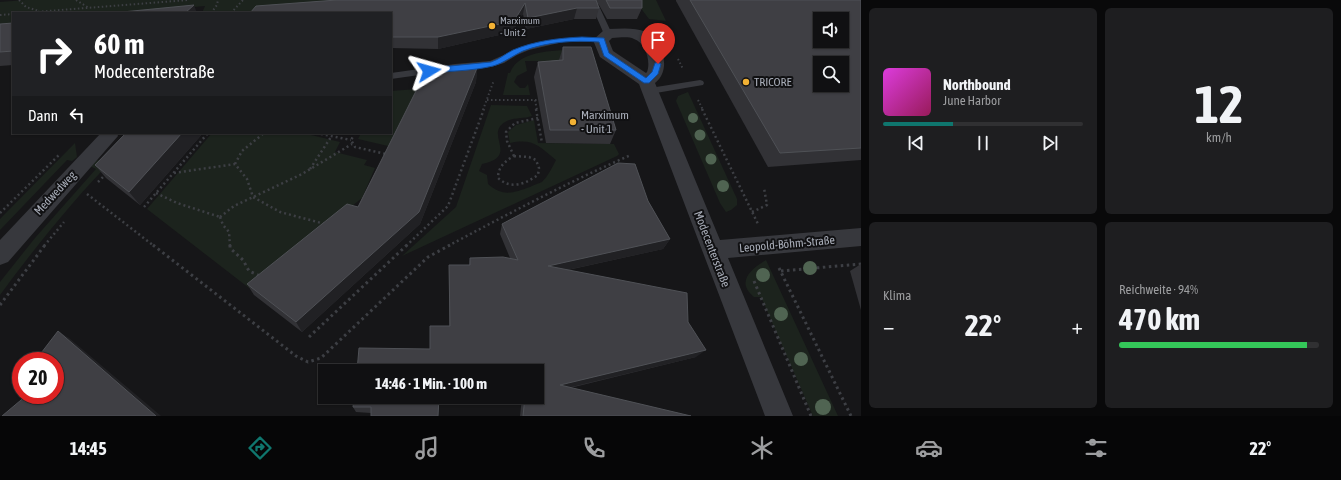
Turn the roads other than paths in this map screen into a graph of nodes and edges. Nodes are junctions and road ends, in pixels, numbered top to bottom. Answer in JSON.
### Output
{"nodes":[{"id":1,"x":566,"y":0,"type":"edge"},
{"id":2,"x":604,"y":37,"type":"junction"},
{"id":3,"x":392,"y":76,"type":"edge"},
{"id":4,"x":696,"y":84,"type":"road end"},
{"id":5,"x":648,"y":86,"type":"junction"},
{"id":6,"x":110,"y":134,"type":"edge"},
{"id":7,"x":861,"y":237,"type":"edge"},
{"id":8,"x":712,"y":250,"type":"junction"},
{"id":9,"x":0,"y":255,"type":"edge"},
{"id":10,"x":779,"y":416,"type":"edge"}],
"edges":[{"from":1,"to":2,"type":"lane"},
{"from":2,"to":3,"type":"lane"},
{"from":2,"to":5,"type":"street"},
{"from":2,"to":5,"type":"street"},
{"from":4,"to":5,"type":"lane"},
{"from":5,"to":8,"type":"street","name":"Modecenterstraße"},
{"from":6,"to":9,"type":"street","name":"Medwedweg"},
{"from":7,"to":8,"type":"street","name":"Leopold-Böhm-Straße"},
{"from":8,"to":10,"type":"street","name":"Modecenterstraße"}]}
